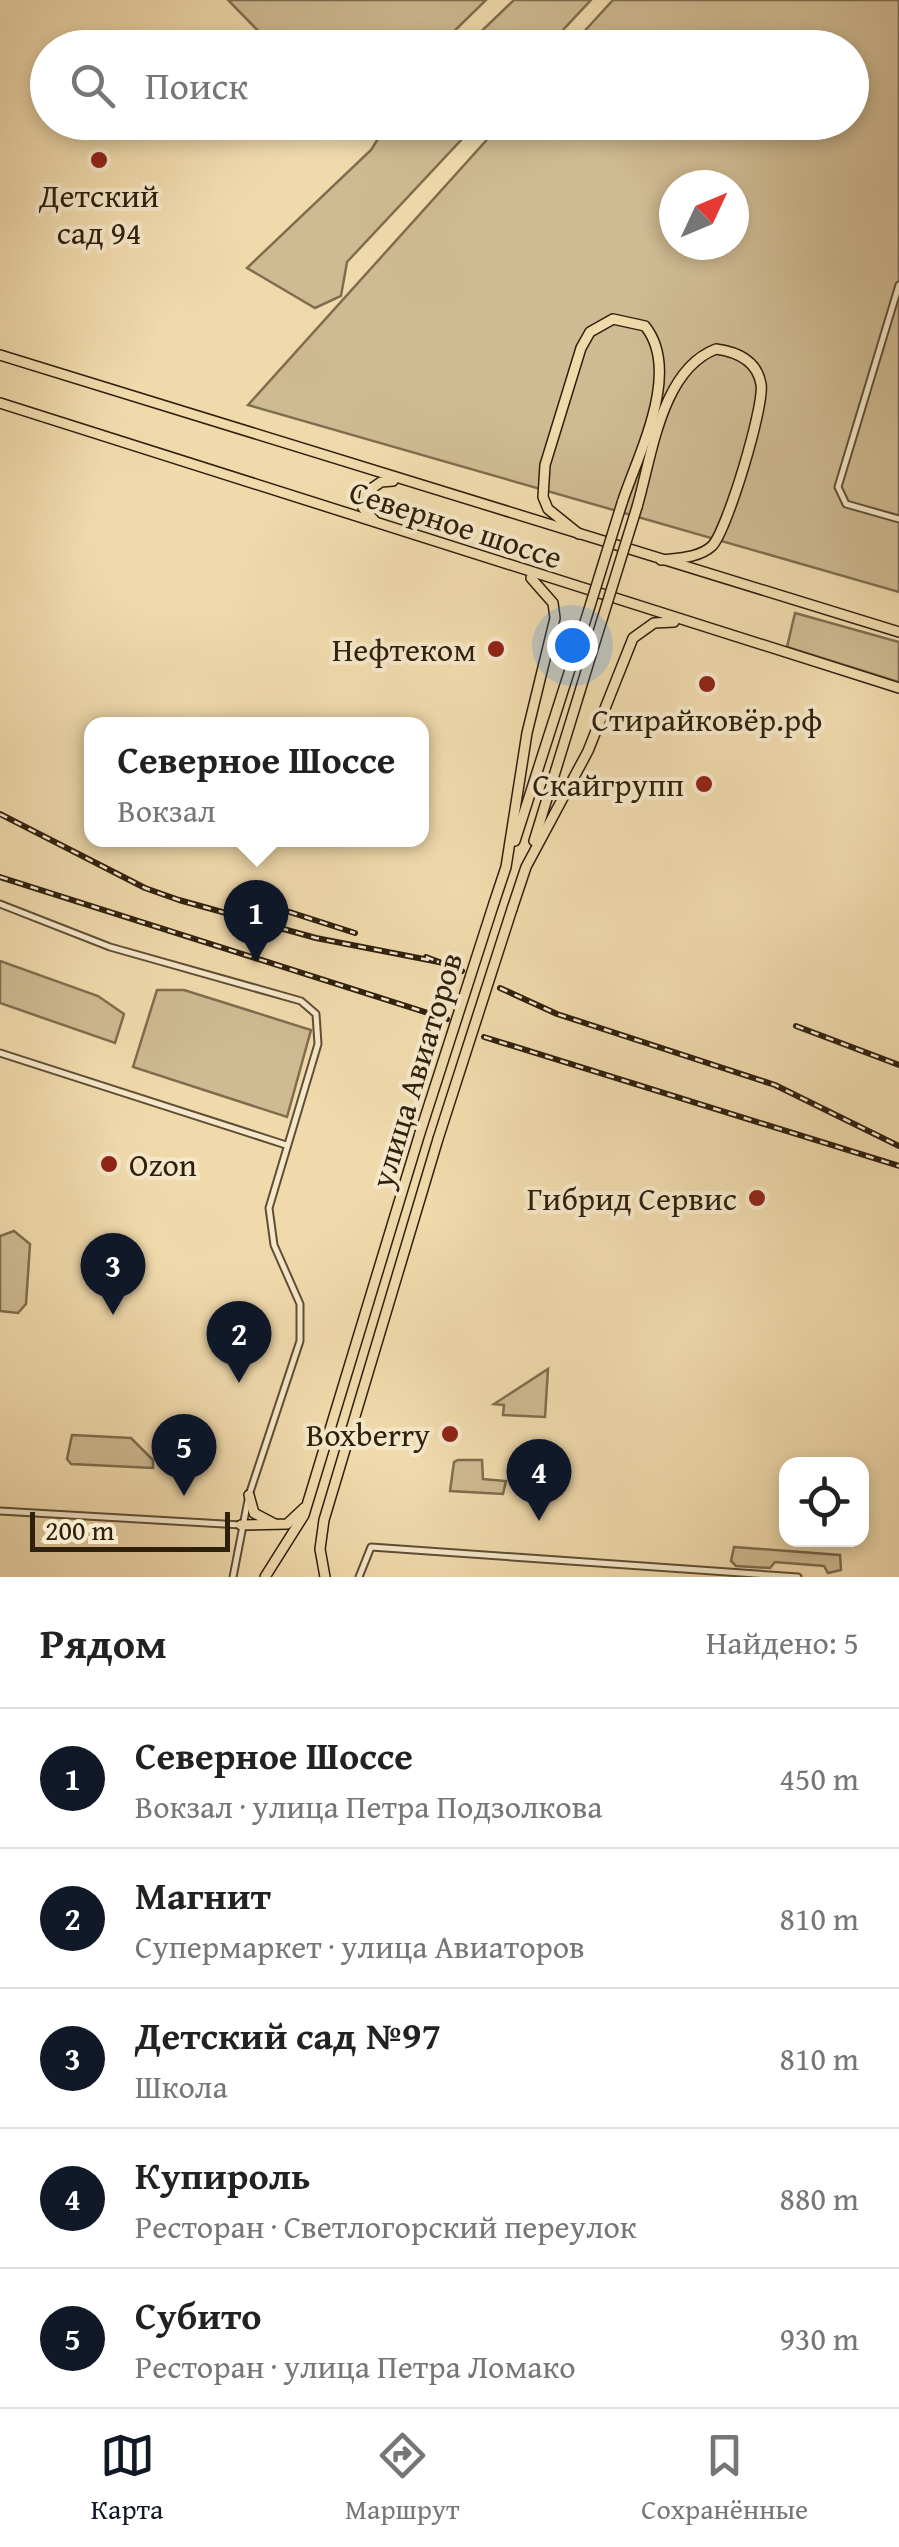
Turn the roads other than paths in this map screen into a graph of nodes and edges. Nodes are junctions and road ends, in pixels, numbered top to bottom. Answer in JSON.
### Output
{"nodes":[{"id":1,"x":899,"y":285,"type":"edge"},
{"id":2,"x":0,"y":355,"type":"edge"},
{"id":3,"x":0,"y":403,"type":"edge"},
{"id":4,"x":396,"y":480,"type":"junction"},
{"id":5,"x":899,"y":519,"type":"edge"},
{"id":6,"x":383,"y":526,"type":"junction"},
{"id":7,"x":590,"y":540,"type":"junction"},
{"id":8,"x":658,"y":561,"type":"junction"},
{"id":9,"x":525,"y":573,"type":"junction"},
{"id":10,"x":682,"y":622,"type":"junction"},
{"id":11,"x":899,"y":632,"type":"edge"},
{"id":12,"x":899,"y":688,"type":"edge"},
{"id":13,"x":506,"y":867,"type":"junction"},
{"id":14,"x":526,"y":868,"type":"junction"},
{"id":15,"x":0,"y":904,"type":"edge"},
{"id":16,"x":0,"y":1053,"type":"edge"},
{"id":17,"x":286,"y":1146,"type":"junction"},
{"id":18,"x":250,"y":1494,"type":"junction"},
{"id":19,"x":309,"y":1502,"type":"junction"},
{"id":20,"x":0,"y":1512,"type":"edge"},
{"id":21,"x":241,"y":1525,"type":"junction"},
{"id":22,"x":281,"y":1525,"type":"junction"},
{"id":23,"x":233,"y":1577,"type":"edge"},
{"id":24,"x":265,"y":1577,"type":"edge"},
{"id":25,"x":325,"y":1577,"type":"edge"},
{"id":26,"x":359,"y":1577,"type":"edge"},
{"id":27,"x":798,"y":1577,"type":"edge"}],
"edges":[{"from":1,"to":5,"type":"street"},
{"from":2,"to":4,"type":"main road","name":"Северное шоссе"},
{"from":3,"to":6,"type":"main road","name":"Северное шоссе"},
{"from":4,"to":6,"type":"main road"},
{"from":4,"to":7,"type":"main road","name":"Северное шоссе"},
{"from":6,"to":9,"type":"main road","name":"Северное шоссе"},
{"from":7,"to":8,"type":"main road","name":"Северное шоссе"},
{"from":7,"to":13,"type":"main road","bridge":true},
{"from":8,"to":11,"type":"main road","name":"Северное шоссе"},
{"from":8,"to":14,"type":"main road","bridge":true},
{"from":9,"to":10,"type":"main road","name":"Северное шоссе"},
{"from":9,"to":13,"type":"main road","name":"улица Авиаторов"},
{"from":10,"to":12,"type":"main road","name":"Северное шоссе"},
{"from":10,"to":14,"type":"main road","name":"улица Авиаторов"},
{"from":13,"to":19,"type":"main road","name":"улица Авиаторов","bridge":true},
{"from":14,"to":25,"type":"main road","name":"улица Авиаторов","bridge":true},
{"from":15,"to":17,"type":"street"},
{"from":16,"to":17,"type":"street"},
{"from":17,"to":18,"type":"street"},
{"from":18,"to":21,"type":"street"},
{"from":18,"to":22,"type":"main road"},
{"from":19,"to":22,"type":"main road"},
{"from":19,"to":24,"type":"main road","name":"улица Авиаторов"},
{"from":20,"to":21,"type":"street"},
{"from":21,"to":22,"type":"main road"},
{"from":21,"to":23,"type":"street"},
{"from":26,"to":27,"type":"street"}]}
